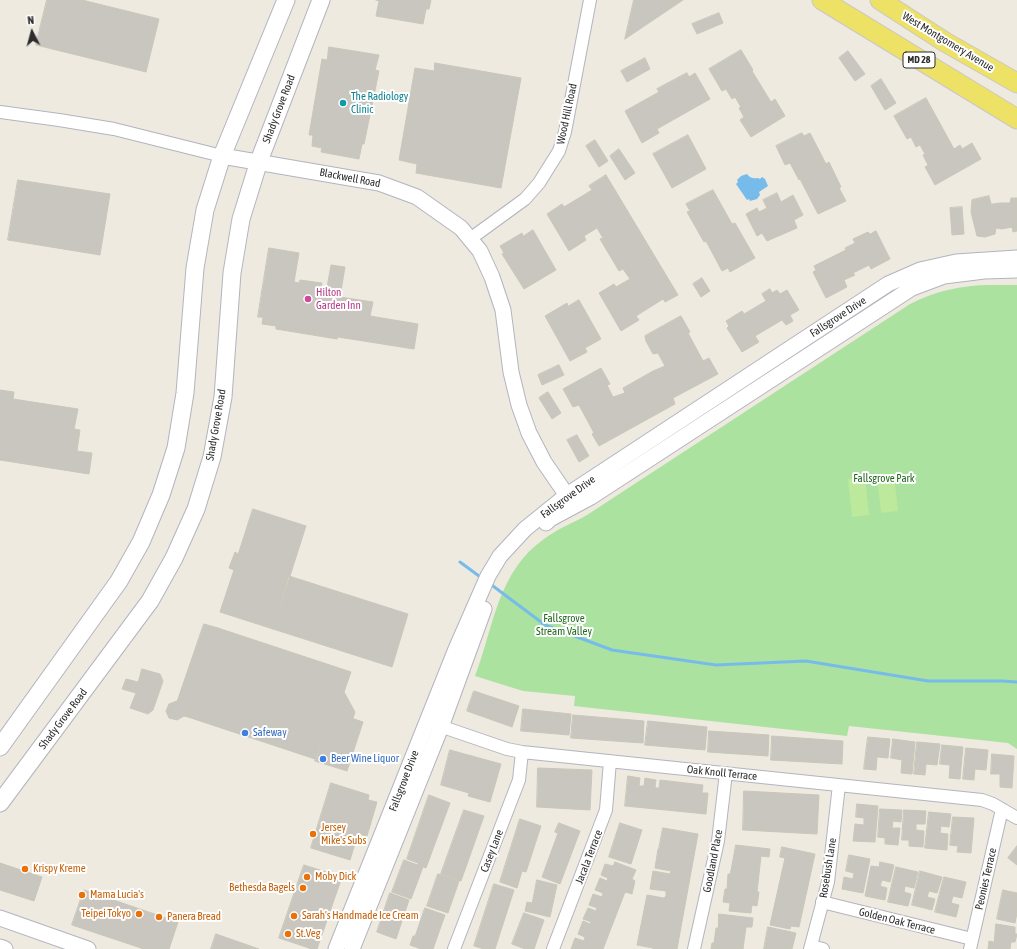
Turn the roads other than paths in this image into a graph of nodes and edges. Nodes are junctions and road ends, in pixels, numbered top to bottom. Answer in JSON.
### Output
{"nodes":[{"id":1,"x":286,"y":0,"type":"edge"},
{"id":2,"x":321,"y":0,"type":"edge"},
{"id":3,"x":590,"y":0,"type":"edge"},
{"id":4,"x":822,"y":0,"type":"edge"},
{"id":5,"x":880,"y":0,"type":"edge"},
{"id":6,"x":1017,"y":83,"type":"edge"},
{"id":7,"x":0,"y":112,"type":"edge"},
{"id":8,"x":1017,"y":120,"type":"edge"},
{"id":9,"x":222,"y":156,"type":"junction"},
{"id":10,"x":258,"y":161,"type":"junction"},
{"id":11,"x":470,"y":239,"type":"junction"},
{"id":12,"x":1017,"y":258,"type":"edge"},
{"id":13,"x":1017,"y":270,"type":"edge"},
{"id":14,"x":571,"y":501,"type":"junction"},
{"id":15,"x":434,"y":724,"type":"junction"},
{"id":16,"x":0,"y":747,"type":"edge"},
{"id":17,"x":522,"y":752,"type":"junction"},
{"id":18,"x":610,"y":761,"type":"junction"},
{"id":19,"x":726,"y":773,"type":"junction"},
{"id":20,"x":839,"y":785,"type":"junction"},
{"id":21,"x":0,"y":803,"type":"edge"},
{"id":22,"x":1002,"y":809,"type":"junction"},
{"id":23,"x":1017,"y":818,"type":"edge"},
{"id":24,"x":822,"y":902,"type":"junction"},
{"id":25,"x":0,"y":918,"type":"edge"},
{"id":26,"x":971,"y":944,"type":"edge"},
{"id":27,"x":0,"y":947,"type":"edge"},
{"id":28,"x":811,"y":948,"type":"edge"},
{"id":29,"x":5,"y":949,"type":"edge"},
{"id":30,"x":88,"y":949,"type":"edge"},
{"id":31,"x":336,"y":949,"type":"edge"},
{"id":32,"x":352,"y":949,"type":"edge"},
{"id":33,"x":454,"y":949,"type":"edge"},
{"id":34,"x":553,"y":949,"type":"edge"},
{"id":35,"x":694,"y":949,"type":"edge"},
{"id":36,"x":823,"y":949,"type":"edge"}],
"edges":[{"from":1,"to":9,"type":"main road"},
{"from":2,"to":10,"type":"main road","name":"Shady Grove Road"},
{"from":3,"to":11,"type":"street","name":"Wood Hill Road"},
{"from":4,"to":8,"type":"main road","number":"MD 28"},
{"from":5,"to":6,"type":"main road","name":"West Montgomery Avenue","number":"MD 28"},
{"from":7,"to":9,"type":"street","name":"Blackwell Road"},
{"from":9,"to":10,"type":"street","name":"Blackwell Road"},
{"from":9,"to":16,"type":"main road"},
{"from":10,"to":11,"type":"street","name":"Blackwell Road"},
{"from":10,"to":21,"type":"main road","name":"Shady Grove Road"},
{"from":11,"to":14,"type":"street","name":"Blackwell Road"},
{"from":12,"to":14,"type":"street","name":"Fallsgrove Drive"},
{"from":13,"to":14,"type":"street","name":"Fallsgrove Drive"},
{"from":14,"to":15,"type":"street","name":"Fallsgrove Drive"},
{"from":15,"to":17,"type":"street","name":"Oak Knoll Terrace"},
{"from":15,"to":31,"type":"street","name":"Fallsgrove Drive"},
{"from":15,"to":32,"type":"street","name":"Fallsgrove Drive"},
{"from":17,"to":18,"type":"street","name":"Oak Knoll Terrace"},
{"from":17,"to":33,"type":"street","name":"Casey Lane"},
{"from":18,"to":19,"type":"street","name":"Oak Knoll Terrace"},
{"from":18,"to":34,"type":"street","name":"Jacala Terrace"},
{"from":19,"to":20,"type":"street","name":"Oak Knoll Terrace"},
{"from":19,"to":35,"type":"street","name":"Goodland Place"},
{"from":20,"to":22,"type":"street","name":"Oak Knoll Terrace"},
{"from":20,"to":24,"type":"street","name":"Rosebush Lane"},
{"from":22,"to":23,"type":"street","name":"Oak Knoll Terrace"},
{"from":22,"to":26,"type":"street","name":"Peonies Terrace"},
{"from":24,"to":26,"type":"street","name":"Golden Oak Terrace"},
{"from":24,"to":28,"type":"street","name":"Rosebush Lane"},
{"from":25,"to":30,"type":"street"},
{"from":27,"to":29,"type":"street"},
{"from":28,"to":36,"type":"street"}]}
